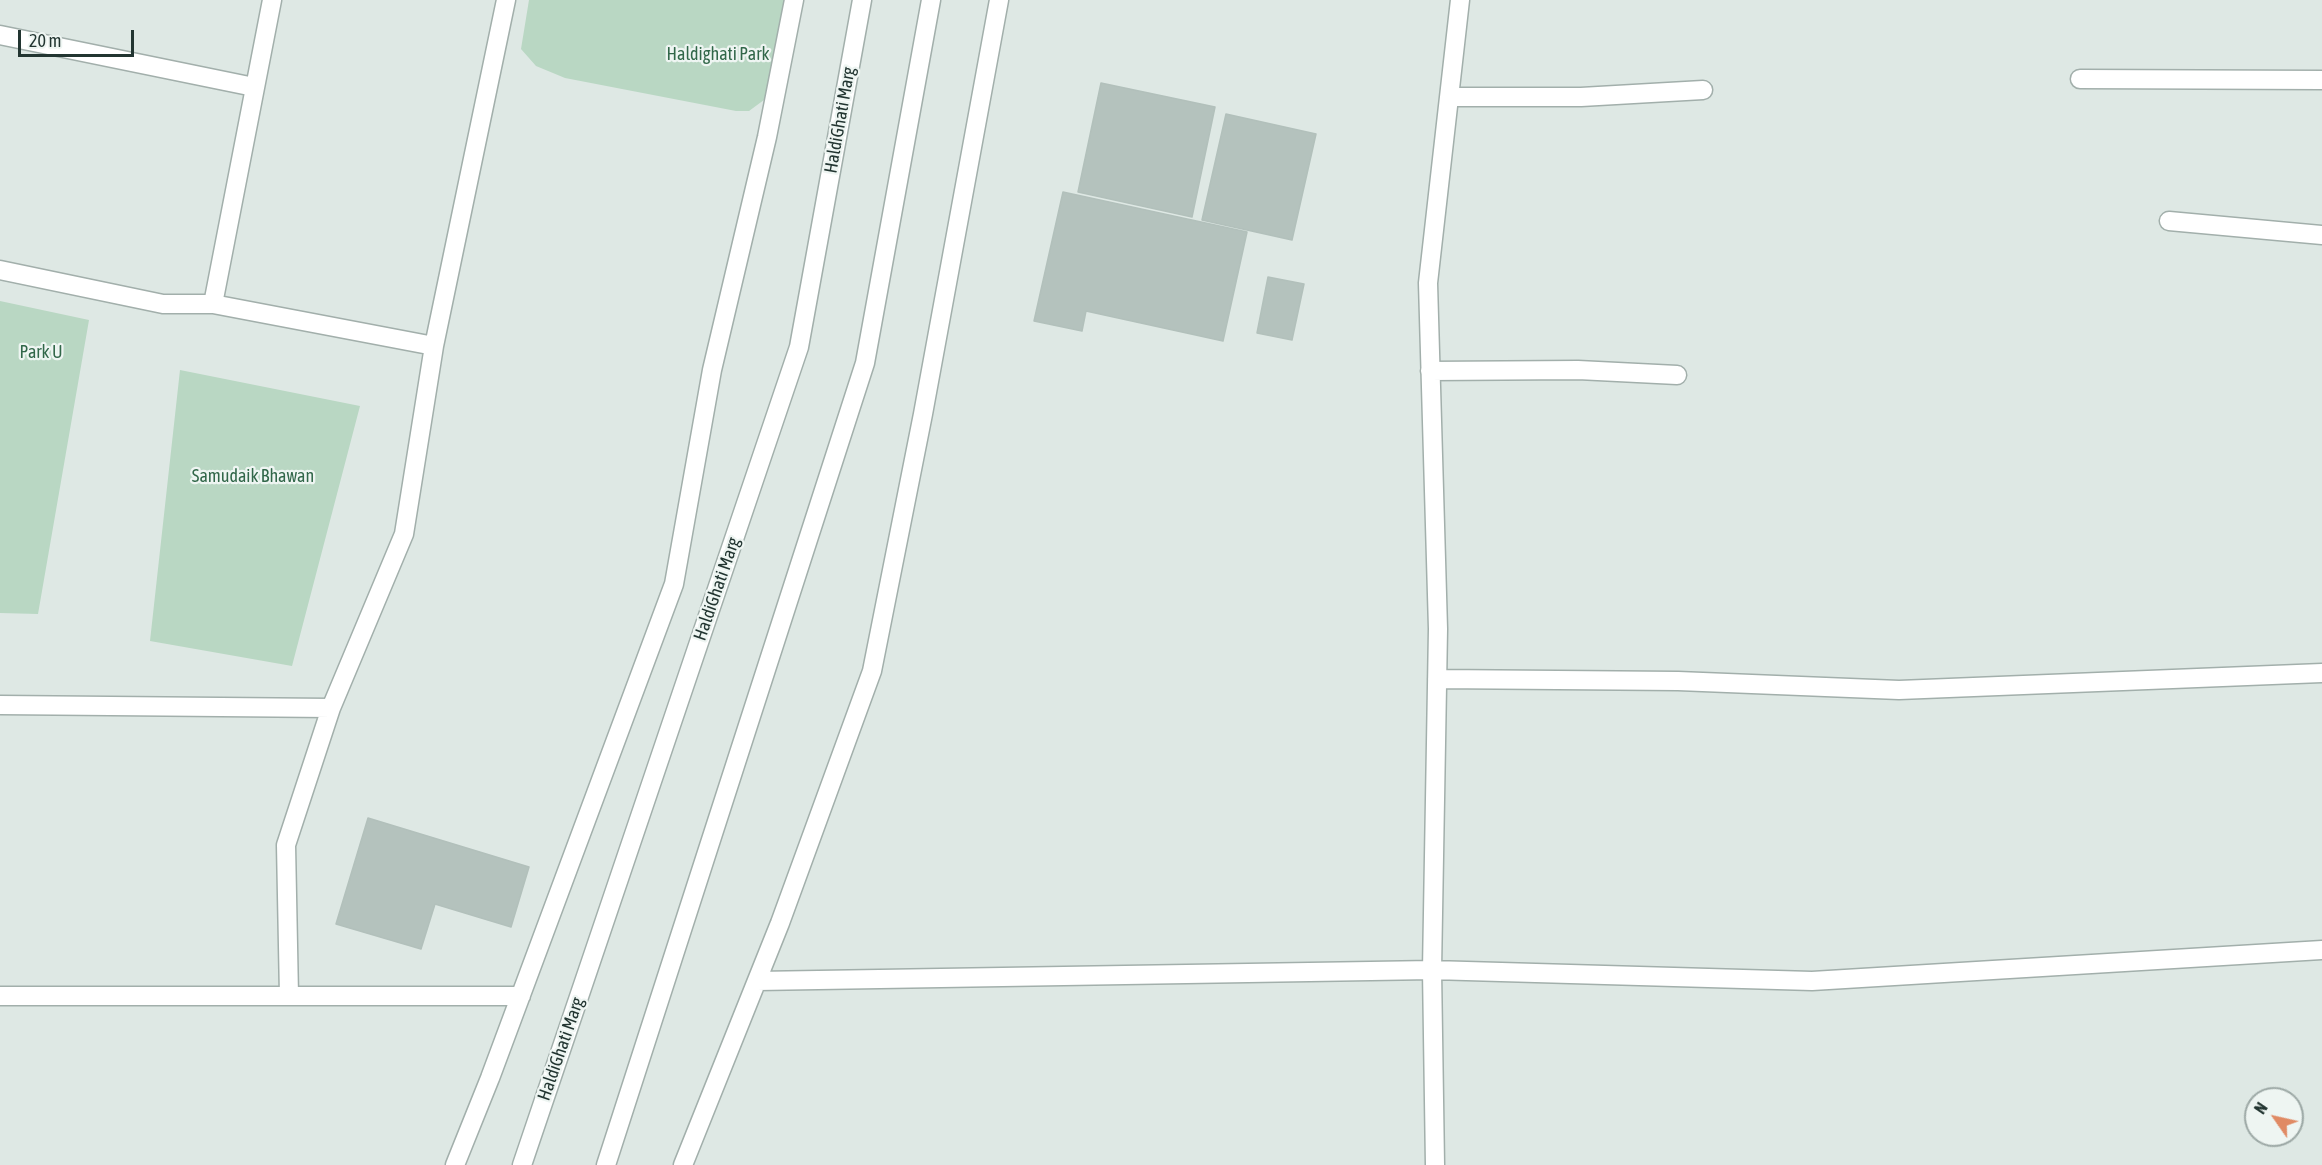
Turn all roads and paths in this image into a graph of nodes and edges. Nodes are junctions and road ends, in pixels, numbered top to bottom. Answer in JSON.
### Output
{"nodes":[{"id":1,"x":272,"y":0,"type":"edge"},
{"id":2,"x":506,"y":0,"type":"edge"},
{"id":3,"x":794,"y":0,"type":"edge"},
{"id":4,"x":862,"y":0,"type":"edge"},
{"id":5,"x":932,"y":0,"type":"edge"},
{"id":6,"x":999,"y":0,"type":"edge"},
{"id":7,"x":1460,"y":0,"type":"edge"},
{"id":8,"x":0,"y":35,"type":"edge"},
{"id":9,"x":2080,"y":79,"type":"dead end"},
{"id":10,"x":2322,"y":81,"type":"edge"},
{"id":11,"x":254,"y":87,"type":"junction"},
{"id":12,"x":1703,"y":90,"type":"dead end"},
{"id":13,"x":1449,"y":97,"type":"junction"},
{"id":14,"x":2169,"y":221,"type":"dead end"},
{"id":15,"x":2322,"y":235,"type":"edge"},
{"id":16,"x":0,"y":270,"type":"edge"},
{"id":17,"x":213,"y":304,"type":"junction"},
{"id":18,"x":434,"y":346,"type":"junction"},
{"id":19,"x":1430,"y":371,"type":"junction"},
{"id":20,"x":1677,"y":375,"type":"dead end"},
{"id":21,"x":2322,"y":673,"type":"edge"},
{"id":22,"x":1437,"y":679,"type":"junction"},
{"id":23,"x":0,"y":705,"type":"edge"},
{"id":24,"x":331,"y":708,"type":"junction"},
{"id":25,"x":2322,"y":950,"type":"edge"},
{"id":26,"x":1432,"y":970,"type":"junction"},
{"id":27,"x":757,"y":981,"type":"junction"},
{"id":28,"x":0,"y":996,"type":"edge"},
{"id":29,"x":289,"y":996,"type":"junction"},
{"id":30,"x":521,"y":996,"type":"junction"},
{"id":31,"x":455,"y":1165,"type":"edge"},
{"id":32,"x":522,"y":1165,"type":"edge"},
{"id":33,"x":606,"y":1165,"type":"edge"},
{"id":34,"x":684,"y":1165,"type":"edge"},
{"id":35,"x":1435,"y":1165,"type":"edge"}],
"edges":[{"from":1,"to":11,"type":"street"},
{"from":2,"to":18,"type":"street"},
{"from":3,"to":30,"type":"street"},
{"from":4,"to":32,"type":"street","name":"HaldiGhati Marg"},
{"from":5,"to":33,"type":"street"},
{"from":6,"to":27,"type":"street"},
{"from":7,"to":13,"type":"street"},
{"from":8,"to":11,"type":"street"},
{"from":9,"to":10,"type":"street"},
{"from":11,"to":17,"type":"street"},
{"from":12,"to":13,"type":"street"},
{"from":13,"to":19,"type":"street"},
{"from":14,"to":15,"type":"street"},
{"from":16,"to":17,"type":"street"},
{"from":17,"to":18,"type":"street"},
{"from":18,"to":24,"type":"street"},
{"from":19,"to":20,"type":"street"},
{"from":19,"to":22,"type":"street"},
{"from":21,"to":22,"type":"street"},
{"from":22,"to":26,"type":"street"},
{"from":23,"to":24,"type":"street"},
{"from":24,"to":29,"type":"street"},
{"from":25,"to":26,"type":"street"},
{"from":26,"to":27,"type":"street"},
{"from":26,"to":35,"type":"street"},
{"from":27,"to":34,"type":"street"},
{"from":28,"to":29,"type":"street"},
{"from":29,"to":30,"type":"street"},
{"from":30,"to":31,"type":"street"}]}
